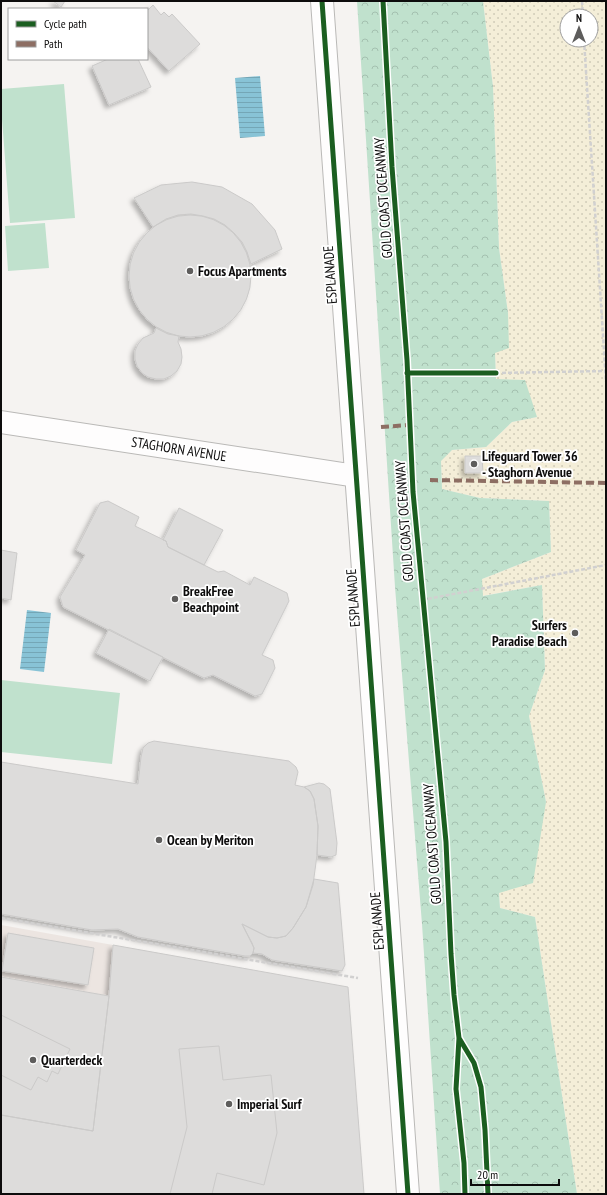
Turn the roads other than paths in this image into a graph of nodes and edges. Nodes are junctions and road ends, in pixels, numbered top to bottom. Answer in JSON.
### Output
{"nodes":[{"id":1,"x":322,"y":1,"type":"edge"},
{"id":2,"x":1,"y":422,"type":"edge"},
{"id":3,"x":356,"y":476,"type":"junction"},
{"id":4,"x":408,"y":1194,"type":"edge"}],
"edges":[{"from":1,"to":3,"type":"street","name":"ESPLANADE"},
{"from":2,"to":3,"type":"street","name":"STAGHORN AVENUE"},
{"from":3,"to":4,"type":"street","name":"ESPLANADE"}]}
